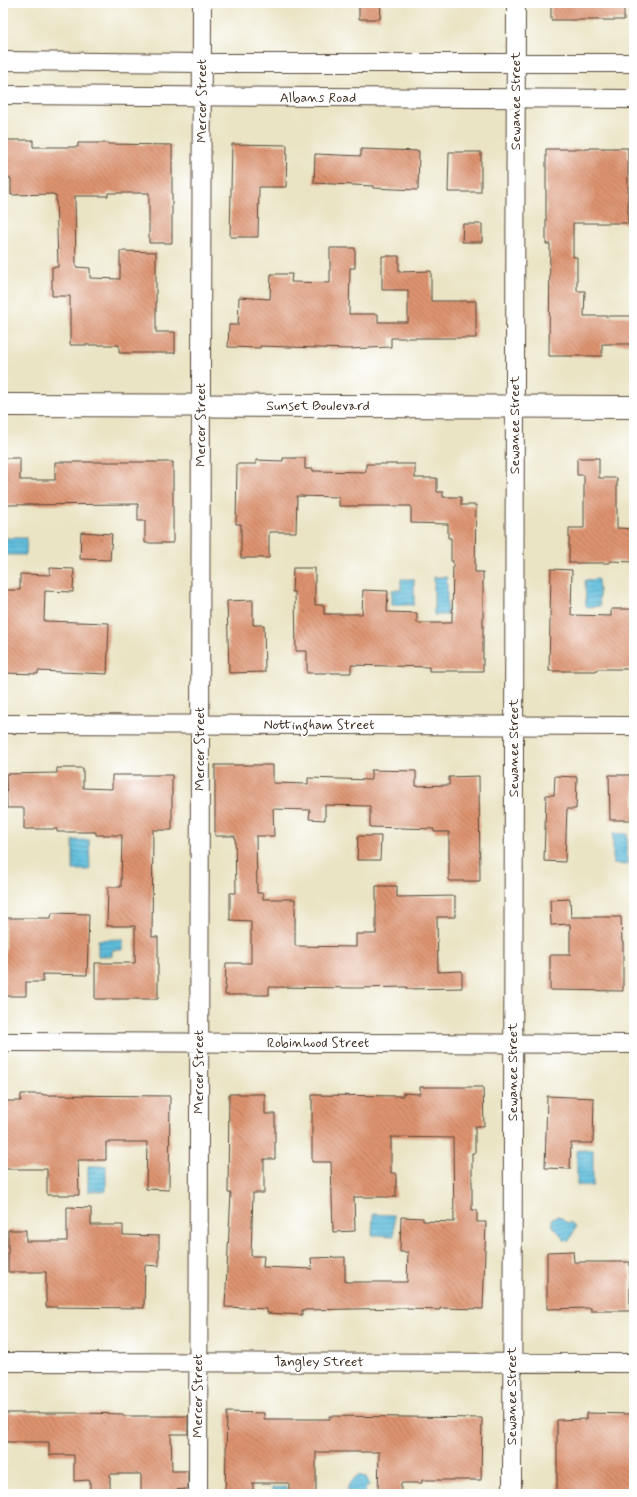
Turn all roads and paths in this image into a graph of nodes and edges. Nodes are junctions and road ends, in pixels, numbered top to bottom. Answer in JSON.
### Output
{"nodes":[{"id":1,"x":202,"y":3,"type":"edge"},
{"id":2,"x":516,"y":3,"type":"edge"},
{"id":3,"x":3,"y":61,"type":"edge"},
{"id":4,"x":202,"y":63,"type":"junction"},
{"id":5,"x":516,"y":64,"type":"junction"},
{"id":6,"x":634,"y":64,"type":"edge"},
{"id":7,"x":3,"y":95,"type":"edge"},
{"id":8,"x":202,"y":97,"type":"junction"},
{"id":9,"x":516,"y":98,"type":"junction"},
{"id":10,"x":634,"y":99,"type":"edge"},
{"id":11,"x":3,"y":404,"type":"edge"},
{"id":12,"x":201,"y":406,"type":"junction"},
{"id":13,"x":515,"y":407,"type":"junction"},
{"id":14,"x":634,"y":407,"type":"edge"},
{"id":15,"x":3,"y":724,"type":"edge"},
{"id":16,"x":200,"y":725,"type":"junction"},
{"id":17,"x":514,"y":726,"type":"junction"},
{"id":18,"x":634,"y":726,"type":"edge"},
{"id":19,"x":3,"y":1042,"type":"edge"},
{"id":20,"x":199,"y":1043,"type":"junction"},
{"id":21,"x":513,"y":1044,"type":"junction"},
{"id":22,"x":634,"y":1044,"type":"edge"},
{"id":23,"x":3,"y":1362,"type":"edge"},
{"id":24,"x":198,"y":1362,"type":"junction"},
{"id":25,"x":513,"y":1363,"type":"junction"},
{"id":26,"x":634,"y":1363,"type":"edge"},
{"id":27,"x":198,"y":1494,"type":"edge"},
{"id":28,"x":512,"y":1494,"type":"edge"}],
"edges":[{"from":1,"to":4,"type":"street","name":"Mercer Street"},
{"from":2,"to":5,"type":"street","name":"Sewanee Street"},
{"from":3,"to":4,"type":"street"},
{"from":4,"to":5,"type":"street"},
{"from":4,"to":8,"type":"street","name":"Mercer Street"},
{"from":5,"to":6,"type":"street"},
{"from":5,"to":9,"type":"street","name":"Sewanee Street"},
{"from":7,"to":8,"type":"street","name":"Albans Road"},
{"from":8,"to":9,"type":"street","name":"Albans Road"},
{"from":8,"to":12,"type":"street","name":"Mercer Street"},
{"from":9,"to":10,"type":"street","name":"Albans Road"},
{"from":9,"to":13,"type":"street","name":"Sewanee Street"},
{"from":11,"to":12,"type":"street","name":"Sunset Boulevard"},
{"from":12,"to":13,"type":"street","name":"Sunset Boulevard"},
{"from":12,"to":16,"type":"street","name":"Mercer Street"},
{"from":13,"to":14,"type":"street","name":"Sunset Boulevard"},
{"from":13,"to":17,"type":"street","name":"Sewanee Street"},
{"from":15,"to":16,"type":"street","name":"Nottingham Street"},
{"from":16,"to":17,"type":"street","name":"Nottingham Street"},
{"from":16,"to":20,"type":"street","name":"Mercer Street"},
{"from":17,"to":18,"type":"street","name":"Nottingham Street"},
{"from":17,"to":21,"type":"street","name":"Sewanee Street"},
{"from":19,"to":20,"type":"street","name":"Robinhood Street"},
{"from":20,"to":21,"type":"street","name":"Robinhood Street"},
{"from":20,"to":24,"type":"street","name":"Mercer Street"},
{"from":21,"to":22,"type":"street","name":"Robinhood Street"},
{"from":21,"to":25,"type":"street","name":"Sewanee Street"},
{"from":23,"to":24,"type":"street","name":"Tangley Street"},
{"from":24,"to":25,"type":"street","name":"Tangley Street"},
{"from":24,"to":27,"type":"street","name":"Mercer Street"},
{"from":25,"to":26,"type":"street","name":"Tangley Street"},
{"from":25,"to":28,"type":"street","name":"Sewanee Street"}]}
